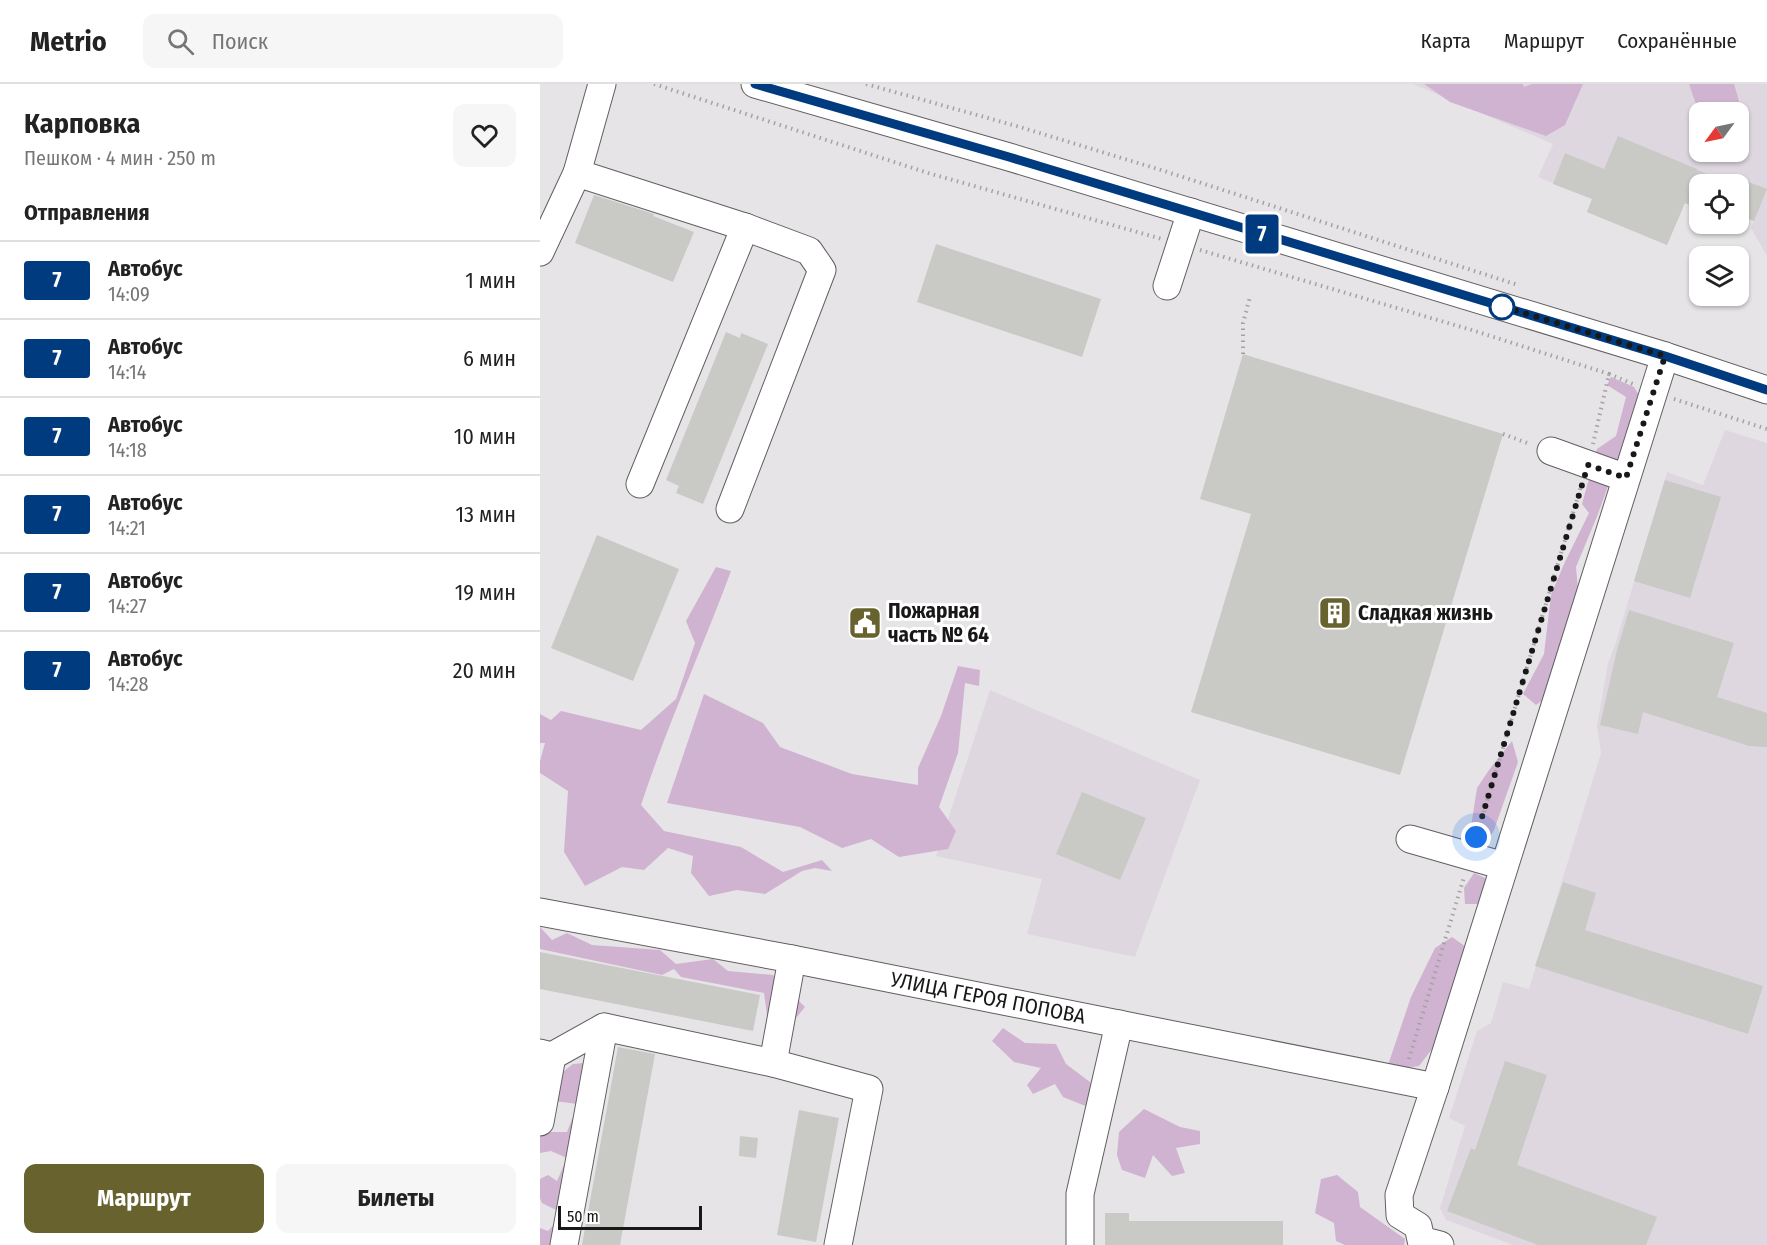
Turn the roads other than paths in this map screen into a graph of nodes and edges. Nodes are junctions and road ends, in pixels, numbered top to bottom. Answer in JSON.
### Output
{"nodes":[{"id":1,"x":602,"y":84,"type":"edge"},
{"id":2,"x":755,"y":84,"type":"edge"},
{"id":3,"x":577,"y":173,"type":"junction"},
{"id":4,"x":1191,"y":212,"type":"junction"},
{"id":5,"x":745,"y":227,"type":"junction"},
{"id":6,"x":540,"y":252,"type":"edge"},
{"id":7,"x":1167,"y":286,"type":"dead end"},
{"id":8,"x":1665,"y":356,"type":"junction"},
{"id":9,"x":1767,"y":390,"type":"edge"},
{"id":10,"x":1551,"y":451,"type":"road end"},
{"id":11,"x":1626,"y":478,"type":"junction"},
{"id":12,"x":640,"y":484,"type":"dead end"},
{"id":13,"x":730,"y":508,"type":"dead end"},
{"id":14,"x":1410,"y":839,"type":"dead end"},
{"id":15,"x":1504,"y":866,"type":"junction"},
{"id":16,"x":540,"y":912,"type":"edge"},
{"id":17,"x":792,"y":959,"type":"junction"},
{"id":18,"x":1119,"y":1024,"type":"junction"},
{"id":19,"x":604,"y":1027,"type":"junction"},
{"id":20,"x":546,"y":1055,"type":"edge"},
{"id":21,"x":773,"y":1063,"type":"junction"},
{"id":22,"x":1435,"y":1087,"type":"junction"},
{"id":23,"x":540,"y":1122,"type":"edge"},
{"id":24,"x":1427,"y":1243,"type":"edge"},
{"id":25,"x":564,"y":1245,"type":"edge"},
{"id":26,"x":838,"y":1245,"type":"edge"},
{"id":27,"x":1080,"y":1245,"type":"edge"}],
"edges":[{"from":1,"to":3,"type":"street"},
{"from":2,"to":4,"type":"street"},
{"from":3,"to":5,"type":"street"},
{"from":3,"to":6,"type":"street"},
{"from":4,"to":7,"type":"street"},
{"from":4,"to":8,"type":"street"},
{"from":5,"to":12,"type":"street"},
{"from":5,"to":13,"type":"street"},
{"from":8,"to":9,"type":"street"},
{"from":8,"to":11,"type":"street"},
{"from":10,"to":11,"type":"street"},
{"from":11,"to":15,"type":"street"},
{"from":14,"to":15,"type":"street"},
{"from":15,"to":22,"type":"street"},
{"from":16,"to":17,"type":"street","name":"УЛИЦА ГЕРОЯ ПОПОВА"},
{"from":17,"to":18,"type":"street","name":"УЛИЦА ГЕРОЯ ПОПОВА"},
{"from":17,"to":21,"type":"street"},
{"from":18,"to":22,"type":"street","name":"УЛИЦА ГЕРОЯ ПОПОВА"},
{"from":18,"to":27,"type":"street"},
{"from":19,"to":20,"type":"street"},
{"from":19,"to":21,"type":"street"},
{"from":19,"to":25,"type":"street"},
{"from":20,"to":23,"type":"street"},
{"from":21,"to":26,"type":"street"},
{"from":22,"to":24,"type":"street"}]}
